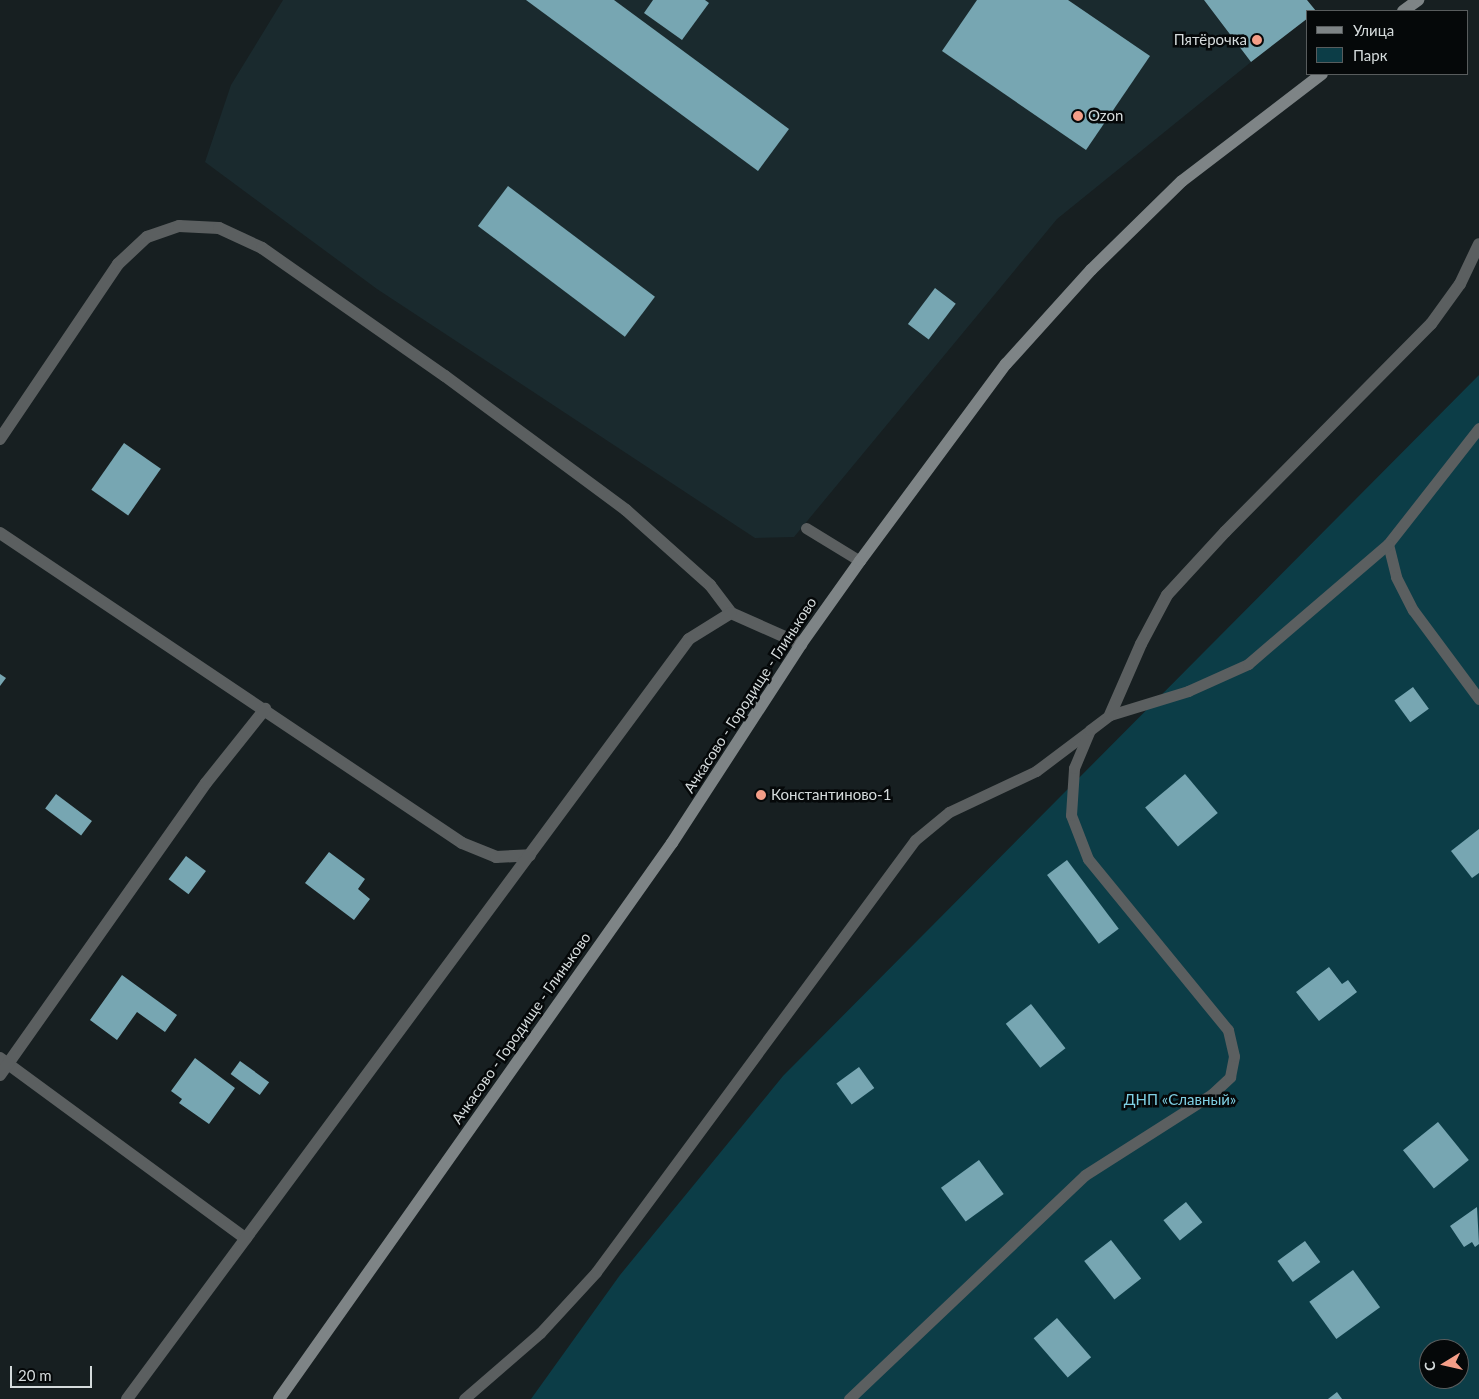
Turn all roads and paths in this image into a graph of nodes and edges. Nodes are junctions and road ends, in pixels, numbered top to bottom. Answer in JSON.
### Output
{"nodes":[{"id":1,"x":1418,"y":0,"type":"edge"},
{"id":2,"x":1404,"y":10,"type":"edge"},
{"id":3,"x":1321,"y":75,"type":"edge"},
{"id":4,"x":1479,"y":244,"type":"edge"},
{"id":5,"x":1479,"y":428,"type":"edge"},
{"id":6,"x":0,"y":439,"type":"edge"},
{"id":7,"x":806,"y":528,"type":"dead end"},
{"id":8,"x":0,"y":533,"type":"edge"},
{"id":9,"x":1388,"y":544,"type":"junction"},
{"id":10,"x":860,"y":560,"type":"junction"},
{"id":11,"x":730,"y":613,"type":"junction"},
{"id":12,"x":801,"y":644,"type":"junction"},
{"id":13,"x":1479,"y":699,"type":"edge"},
{"id":14,"x":265,"y":709,"type":"junction"},
{"id":15,"x":1110,"y":715,"type":"junction"},
{"id":16,"x":1090,"y":730,"type":"junction"},
{"id":17,"x":530,"y":855,"type":"junction"},
{"id":18,"x":4,"y":1061,"type":"edge"},
{"id":19,"x":0,"y":1075,"type":"edge"},
{"id":20,"x":246,"y":1238,"type":"junction"},
{"id":21,"x":127,"y":1399,"type":"edge"},
{"id":22,"x":279,"y":1399,"type":"edge"},
{"id":23,"x":464,"y":1399,"type":"edge"},
{"id":24,"x":849,"y":1399,"type":"edge"}],
"edges":[{"from":1,"to":2,"type":"street"},
{"from":3,"to":10,"type":"street","name":"Ачкасово - Городище - Глиньково"},
{"from":4,"to":15,"type":"street"},
{"from":5,"to":9,"type":"lane"},
{"from":6,"to":11,"type":"street"},
{"from":7,"to":10,"type":"lane"},
{"from":8,"to":14,"type":"street"},
{"from":9,"to":13,"type":"lane"},
{"from":9,"to":15,"type":"lane"},
{"from":10,"to":12,"type":"street","name":"Ачкасово - Городище - Глиньково"},
{"from":11,"to":12,"type":"street"},
{"from":11,"to":17,"type":"street"},
{"from":12,"to":22,"type":"street","name":"Ачкасово - Городище - Глиньково"},
{"from":14,"to":17,"type":"street"},
{"from":14,"to":18,"type":"street"},
{"from":15,"to":16,"type":"lane"},
{"from":16,"to":23,"type":"lane"},
{"from":16,"to":24,"type":"lane"},
{"from":17,"to":20,"type":"street"},
{"from":18,"to":19,"type":"street"},
{"from":18,"to":20,"type":"street"},
{"from":20,"to":21,"type":"street"}]}
